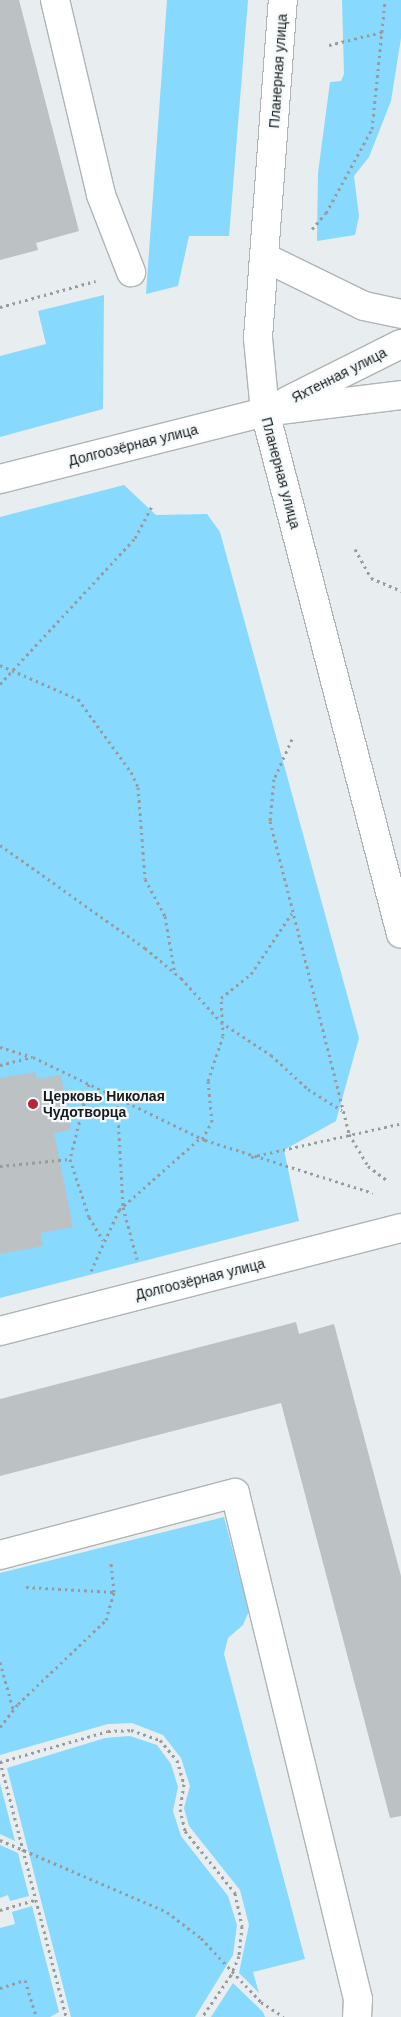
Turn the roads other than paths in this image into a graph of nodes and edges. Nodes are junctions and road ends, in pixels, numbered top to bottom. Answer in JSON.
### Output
{"nodes":[{"id":1,"x":55,"y":0,"type":"edge"},
{"id":2,"x":283,"y":0,"type":"edge"},
{"id":3,"x":264,"y":257,"type":"junction"},
{"id":4,"x":131,"y":272,"type":"road end"},
{"id":5,"x":401,"y":314,"type":"edge"},
{"id":6,"x":401,"y":344,"type":"edge"},
{"id":7,"x":401,"y":396,"type":"edge"},
{"id":8,"x":265,"y":412,"type":"junction"},
{"id":9,"x":0,"y":480,"type":"edge"},
{"id":10,"x":401,"y":934,"type":"edge"},
{"id":11,"x":401,"y":1228,"type":"edge"},
{"id":12,"x":0,"y":1331,"type":"edge"},
{"id":13,"x":0,"y":1555,"type":"edge"},
{"id":14,"x":357,"y":2017,"type":"edge"}],
"edges":[{"from":1,"to":4,"type":"main road"},
{"from":2,"to":3,"type":"main road","name":"Планерная улица"},
{"from":3,"to":5,"type":"main road"},
{"from":3,"to":8,"type":"main road","name":"Планерная улица"},
{"from":6,"to":8,"type":"main road","name":"Яхтенная улица"},
{"from":7,"to":8,"type":"main road","name":"Яхтенная улица"},
{"from":8,"to":9,"type":"main road","name":"Долгоозёрная улица"},
{"from":8,"to":10,"type":"main road","name":"Планерная улица"},
{"from":11,"to":12,"type":"main road","name":"Долгоозёрная улица"},
{"from":13,"to":14,"type":"main road"}]}
